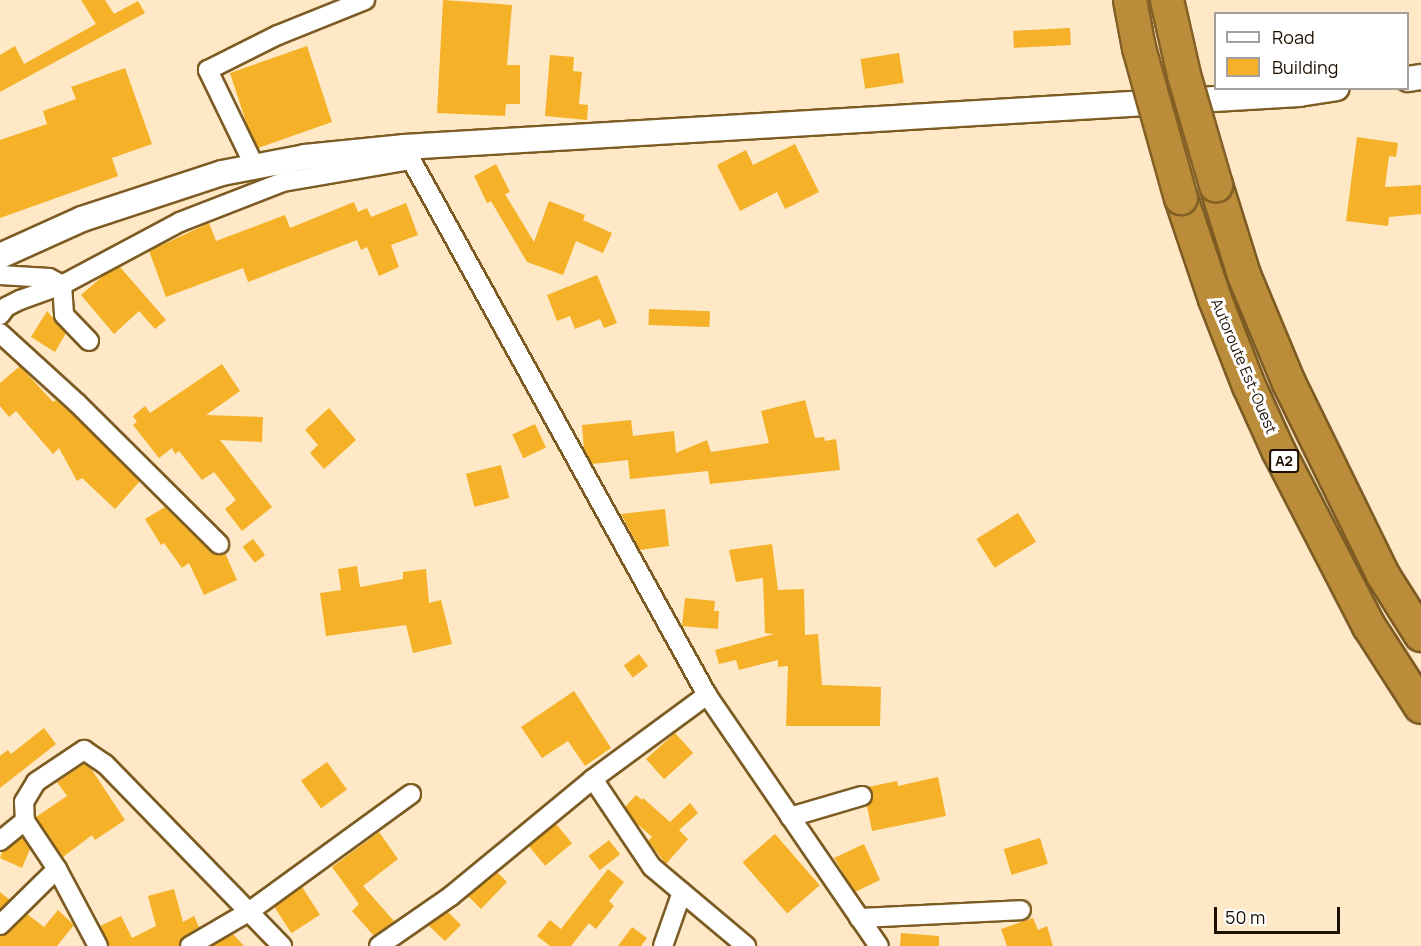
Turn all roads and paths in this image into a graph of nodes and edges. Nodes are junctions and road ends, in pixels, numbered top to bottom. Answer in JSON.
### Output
{"nodes":[{"id":1,"x":365,"y":0,"type":"edge"},
{"id":2,"x":1130,"y":0,"type":"edge"},
{"id":3,"x":1167,"y":0,"type":"edge"},
{"id":4,"x":1324,"y":90,"type":"edge"},
{"id":5,"x":407,"y":154,"type":"junction"},
{"id":6,"x":255,"y":167,"type":"junction"},
{"id":7,"x":0,"y":256,"type":"edge"},
{"id":8,"x":0,"y":275,"type":"edge"},
{"id":9,"x":62,"y":285,"type":"junction"},
{"id":10,"x":0,"y":315,"type":"edge"},
{"id":11,"x":0,"y":333,"type":"edge"},
{"id":12,"x":89,"y":341,"type":"dead end"},
{"id":13,"x":219,"y":544,"type":"dead end"},
{"id":14,"x":1421,"y":635,"type":"edge"},
{"id":15,"x":707,"y":695,"type":"junction"},
{"id":16,"x":1421,"y":707,"type":"edge"},
{"id":17,"x":592,"y":778,"type":"junction"},
{"id":18,"x":411,"y":794,"type":"dead end"},
{"id":19,"x":862,"y":796,"type":"dead end"},
{"id":20,"x":790,"y":817,"type":"junction"},
{"id":21,"x":25,"y":821,"type":"junction"},
{"id":22,"x":0,"y":842,"type":"edge"},
{"id":23,"x":57,"y":869,"type":"junction"},
{"id":24,"x":682,"y":892,"type":"junction"},
{"id":25,"x":1021,"y":910,"type":"dead end"},
{"id":26,"x":250,"y":911,"type":"junction"},
{"id":27,"x":859,"y":918,"type":"junction"},
{"id":28,"x":0,"y":925,"type":"edge"},
{"id":29,"x":872,"y":942,"type":"edge"},
{"id":30,"x":91,"y":943,"type":"edge"},
{"id":31,"x":190,"y":946,"type":"edge"},
{"id":32,"x":282,"y":946,"type":"edge"},
{"id":33,"x":379,"y":946,"type":"edge"},
{"id":34,"x":663,"y":946,"type":"edge"},
{"id":35,"x":746,"y":946,"type":"edge"}],
"edges":[{"from":1,"to":6,"type":"street"},
{"from":2,"to":16,"type":"highway","name":"Autoroute Est-Ouest","number":"A2","bridge":true},
{"from":3,"to":14,"type":"highway","number":"A2","bridge":true},
{"from":4,"to":5,"type":"main road"},
{"from":5,"to":6,"type":"main road"},
{"from":5,"to":9,"type":"street"},
{"from":5,"to":15,"type":"street"},
{"from":6,"to":7,"type":"main road"},
{"from":8,"to":9,"type":"street"},
{"from":9,"to":10,"type":"street"},
{"from":9,"to":12,"type":"street"},
{"from":11,"to":13,"type":"street"},
{"from":15,"to":17,"type":"street"},
{"from":15,"to":20,"type":"street"},
{"from":17,"to":24,"type":"street"},
{"from":17,"to":33,"type":"street"},
{"from":18,"to":26,"type":"street"},
{"from":19,"to":20,"type":"street"},
{"from":20,"to":27,"type":"street"},
{"from":21,"to":22,"type":"street"},
{"from":21,"to":23,"type":"street"},
{"from":21,"to":26,"type":"street"},
{"from":23,"to":28,"type":"street"},
{"from":23,"to":30,"type":"street"},
{"from":24,"to":34,"type":"street"},
{"from":24,"to":35,"type":"street"},
{"from":25,"to":27,"type":"street"},
{"from":26,"to":31,"type":"street"},
{"from":26,"to":32,"type":"street"},
{"from":27,"to":29,"type":"street"}]}
